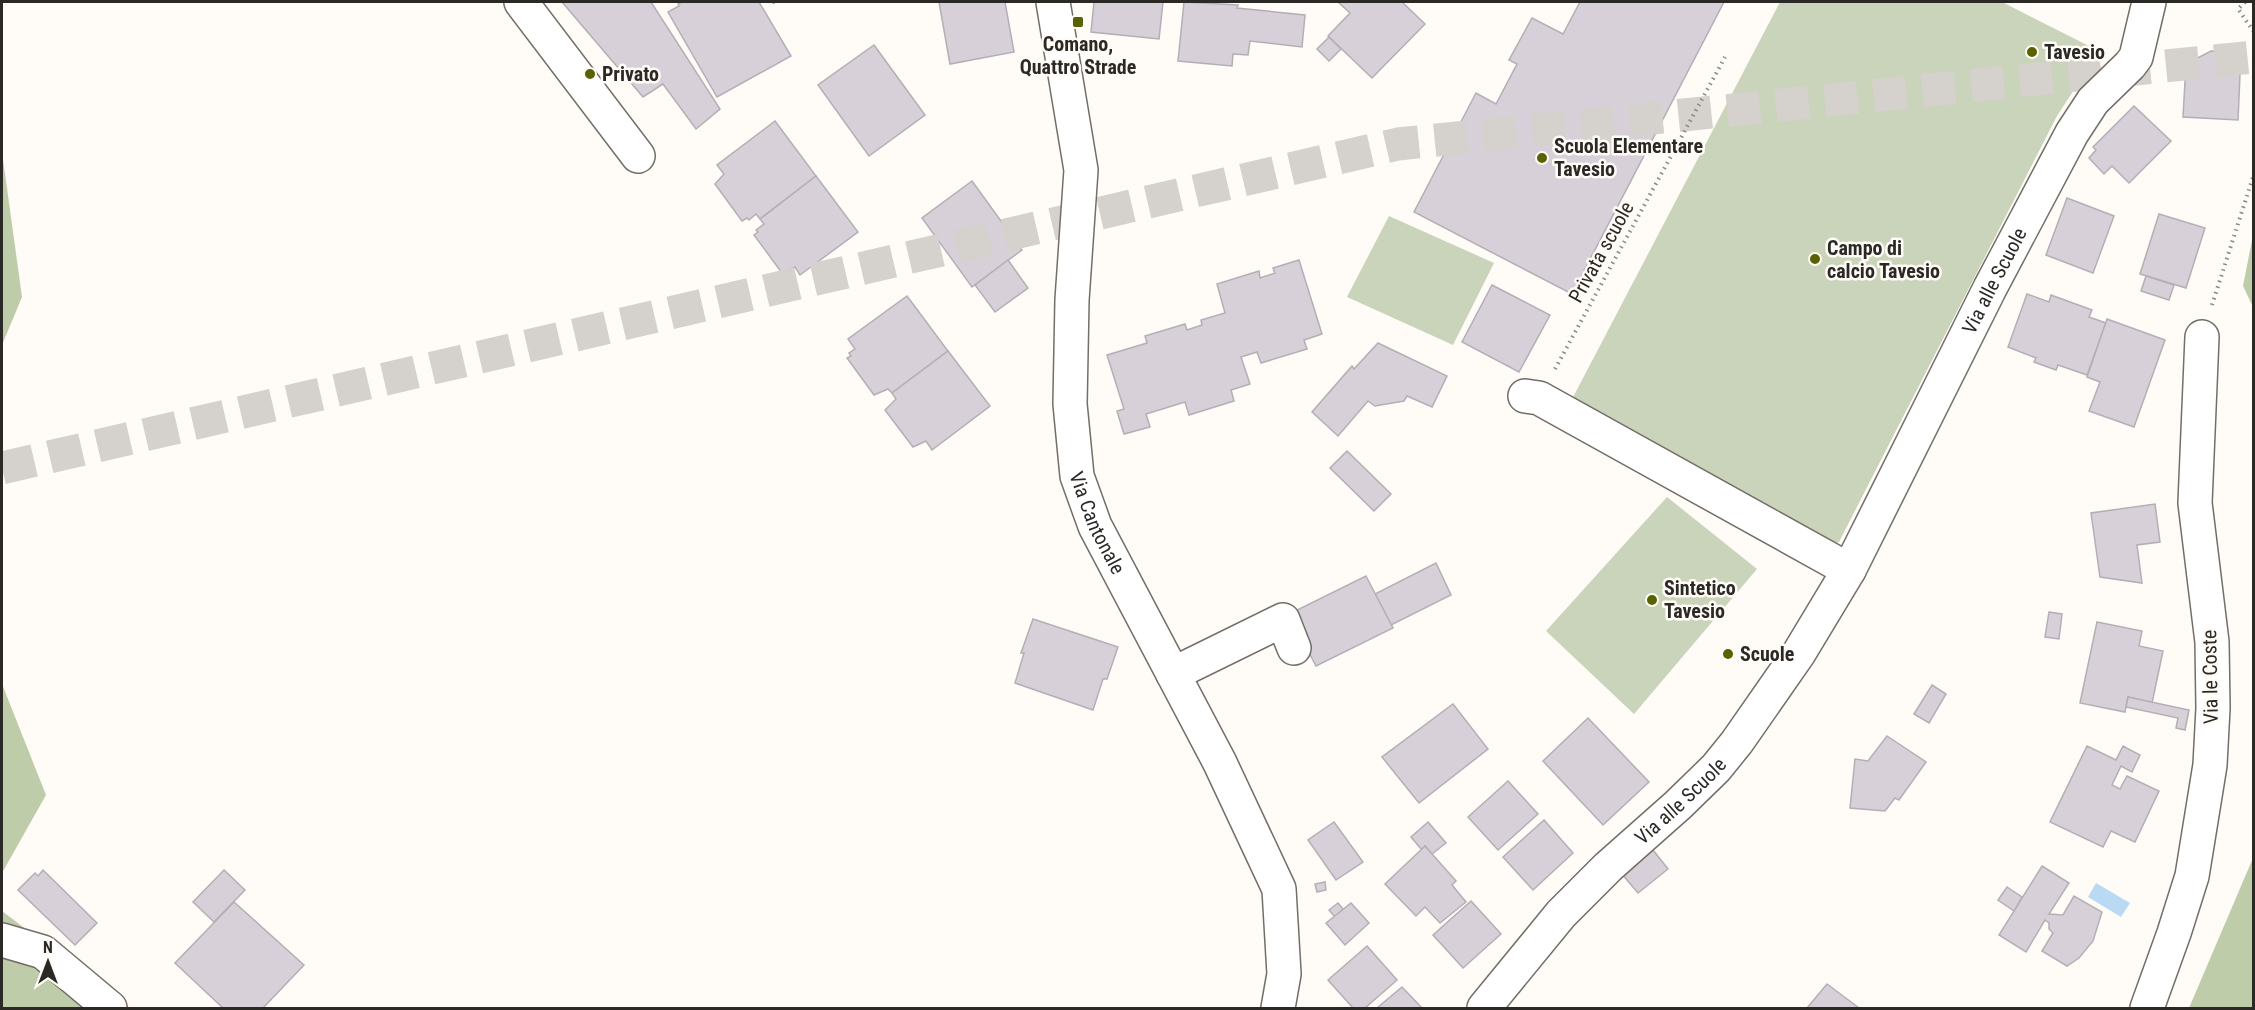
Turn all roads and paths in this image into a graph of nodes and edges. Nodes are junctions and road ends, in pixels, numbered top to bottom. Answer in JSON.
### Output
{"nodes":[{"id":1,"x":520,"y":2,"type":"edge"},
{"id":2,"x":774,"y":2,"type":"edge"},
{"id":3,"x":1053,"y":2,"type":"edge"},
{"id":4,"x":2149,"y":2,"type":"edge"},
{"id":5,"x":2245,"y":2,"type":"edge"},
{"id":6,"x":777,"y":7,"type":"dead end"},
{"id":7,"x":2253,"y":32,"type":"edge"},
{"id":8,"x":1725,"y":57,"type":"dead end"},
{"id":9,"x":638,"y":156,"type":"dead end"},
{"id":10,"x":2253,"y":174,"type":"edge"},
{"id":11,"x":2202,"y":337,"type":"joint"},
{"id":12,"x":1532,"y":397,"type":"joint"},
{"id":13,"x":1849,"y":570,"type":"junction"},
{"id":14,"x":1294,"y":648,"type":"dead end"},
{"id":15,"x":1173,"y":674,"type":"junction"},
{"id":16,"x":2,"y":940,"type":"edge"},
{"id":17,"x":111,"y":1008,"type":"edge"},
{"id":18,"x":1278,"y":1008,"type":"edge"},
{"id":19,"x":1484,"y":1008,"type":"edge"},
{"id":20,"x":2147,"y":1008,"type":"edge"}],
"edges":[{"from":1,"to":9,"type":"street"},
{"from":2,"to":6,"type":"path"},
{"from":3,"to":15,"type":"street","name":"Via Cantonale"},
{"from":4,"to":13,"type":"street","name":"Via alle Scuole"},
{"from":5,"to":7,"type":"path"},
{"from":8,"to":12,"type":"path","name":"Privata scuole"},
{"from":10,"to":11,"type":"path"},
{"from":11,"to":20,"type":"street","name":"Via le Coste"},
{"from":12,"to":13,"type":"street"},
{"from":13,"to":19,"type":"street","name":"Via alle Scuole"},
{"from":14,"to":15,"type":"street"},
{"from":15,"to":18,"type":"street","name":"Via Cantonale"},
{"from":16,"to":17,"type":"street"}]}
